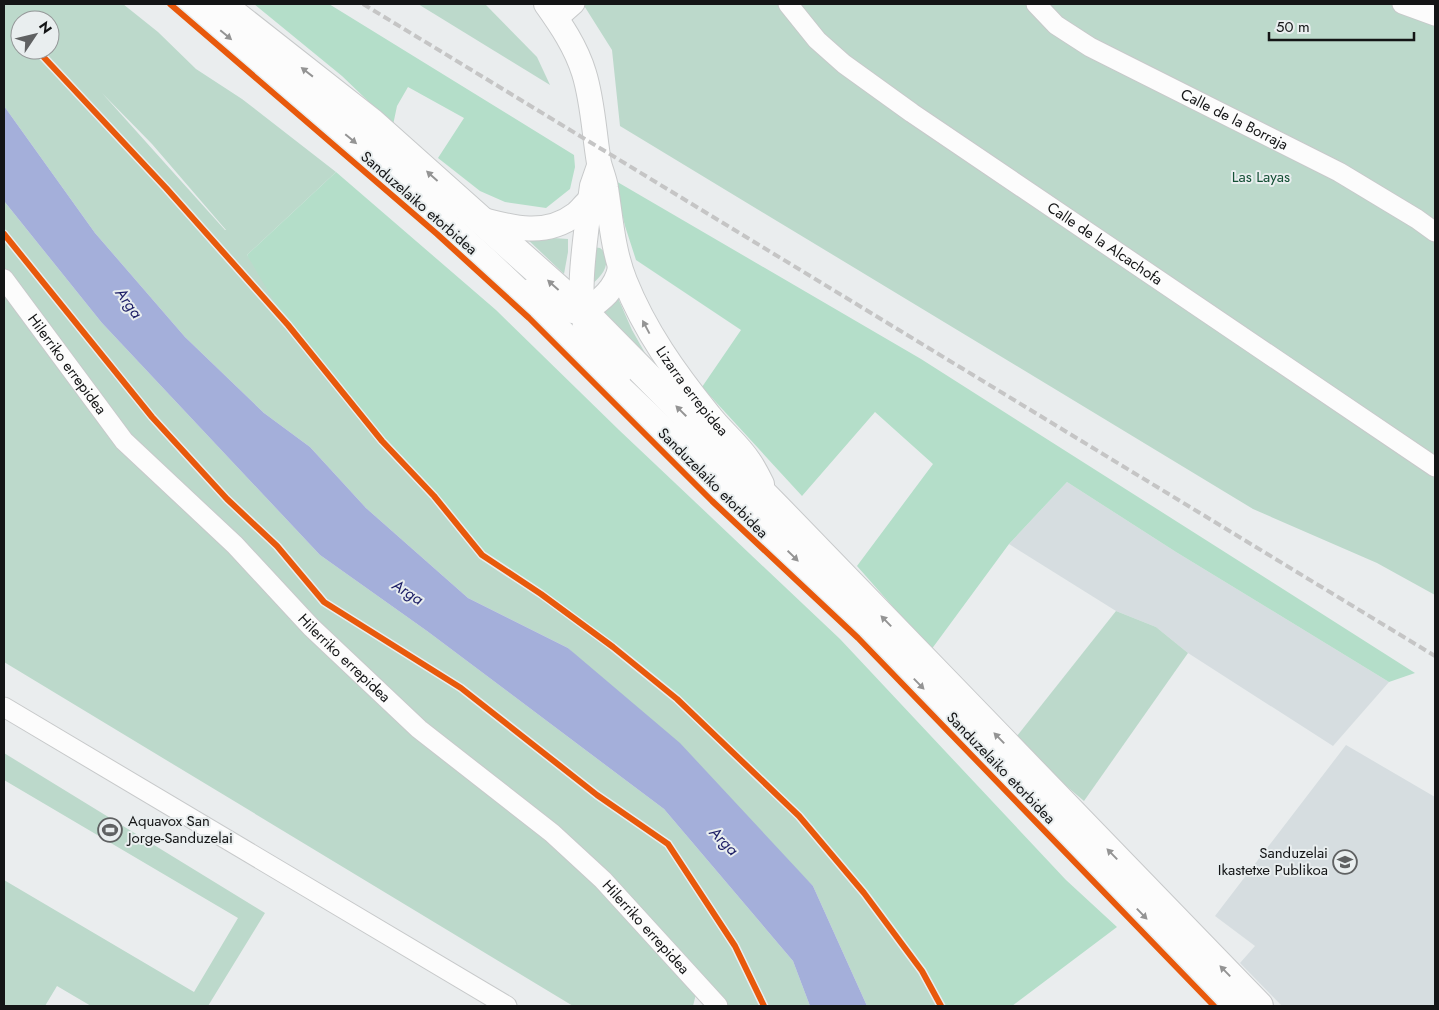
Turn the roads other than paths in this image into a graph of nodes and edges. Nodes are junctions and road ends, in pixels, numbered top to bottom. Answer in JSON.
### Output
{"nodes":[{"id":1,"x":189,"y":4,"type":"edge"},
{"id":2,"x":222,"y":4,"type":"edge"},
{"id":3,"x":575,"y":4,"type":"edge"},
{"id":4,"x":788,"y":4,"type":"edge"},
{"id":5,"x":1036,"y":4,"type":"edge"},
{"id":6,"x":1402,"y":4,"type":"edge"},
{"id":7,"x":552,"y":12,"type":"edge"},
{"id":8,"x":1435,"y":16,"type":"edge"},
{"id":9,"x":599,"y":164,"type":"junction"},
{"id":10,"x":385,"y":170,"type":"junction"},
{"id":11,"x":590,"y":200,"type":"junction"},
{"id":12,"x":479,"y":218,"type":"junction"},
{"id":13,"x":553,"y":227,"type":"junction"},
{"id":14,"x":1435,"y":232,"type":"edge"},
{"id":15,"x":586,"y":234,"type":"junction"},
{"id":16,"x":618,"y":258,"type":"junction"},
{"id":17,"x":4,"y":279,"type":"edge"},
{"id":18,"x":584,"y":312,"type":"junction"},
{"id":19,"x":1435,"y":467,"type":"edge"},
{"id":20,"x":767,"y":515,"type":"junction"},
{"id":21,"x":4,"y":707,"type":"edge"},
{"id":22,"x":507,"y":1006,"type":"edge"},
{"id":23,"x":718,"y":1006,"type":"edge"},
{"id":24,"x":1231,"y":1006,"type":"edge"},
{"id":25,"x":1259,"y":1006,"type":"edge"}],
"edges":[{"from":1,"to":10,"type":"main road","name":"Sanduzelaiko etorbidea","one_way":true},
{"from":12,"to":2,"type":"main road","name":"Sanduzelaiko etorbidea","one_way":true},
{"from":3,"to":7,"type":"street"},
{"from":4,"to":19,"type":"street","name":"Calle de la Alcachofa"},
{"from":5,"to":14,"type":"street","name":"Calle de la Borraja"},
{"from":6,"to":8,"type":"street"},
{"from":7,"to":9,"type":"street","name":"Lizarra errepidea"},
{"from":9,"to":11,"type":"street","name":"Lizarra errepidea"},
{"from":9,"to":16,"type":"street","name":"Lizarra errepidea"},
{"from":10,"to":18,"type":"street"},
{"from":10,"to":20,"type":"main road","name":"Sanduzelaiko etorbidea"},
{"from":11,"to":13,"type":"street"},
{"from":11,"to":15,"type":"street","name":"Lizarra errepidea"},
{"from":12,"to":13,"type":"street"},
{"from":18,"to":12,"type":"main road","name":"Sanduzelaiko etorbidea","one_way":true},
{"from":13,"to":15,"type":"street"},
{"from":15,"to":16,"type":"street"},
{"from":15,"to":18,"type":"street","name":"Lizarra errepidea"},
{"from":16,"to":18,"type":"street"},
{"from":20,"to":16,"type":"street","name":"Lizarra errepidea","one_way":true},
{"from":17,"to":23,"type":"street","name":"Hilerriko errepidea"},
{"from":18,"to":20,"type":"main road","name":"Sanduzelaiko etorbidea"},
{"from":20,"to":24,"type":"main road","name":"Sanduzelaiko etorbidea","one_way":true},
{"from":25,"to":20,"type":"main road","name":"Sanduzelaiko etorbidea","one_way":true},
{"from":21,"to":22,"type":"street"}]}
